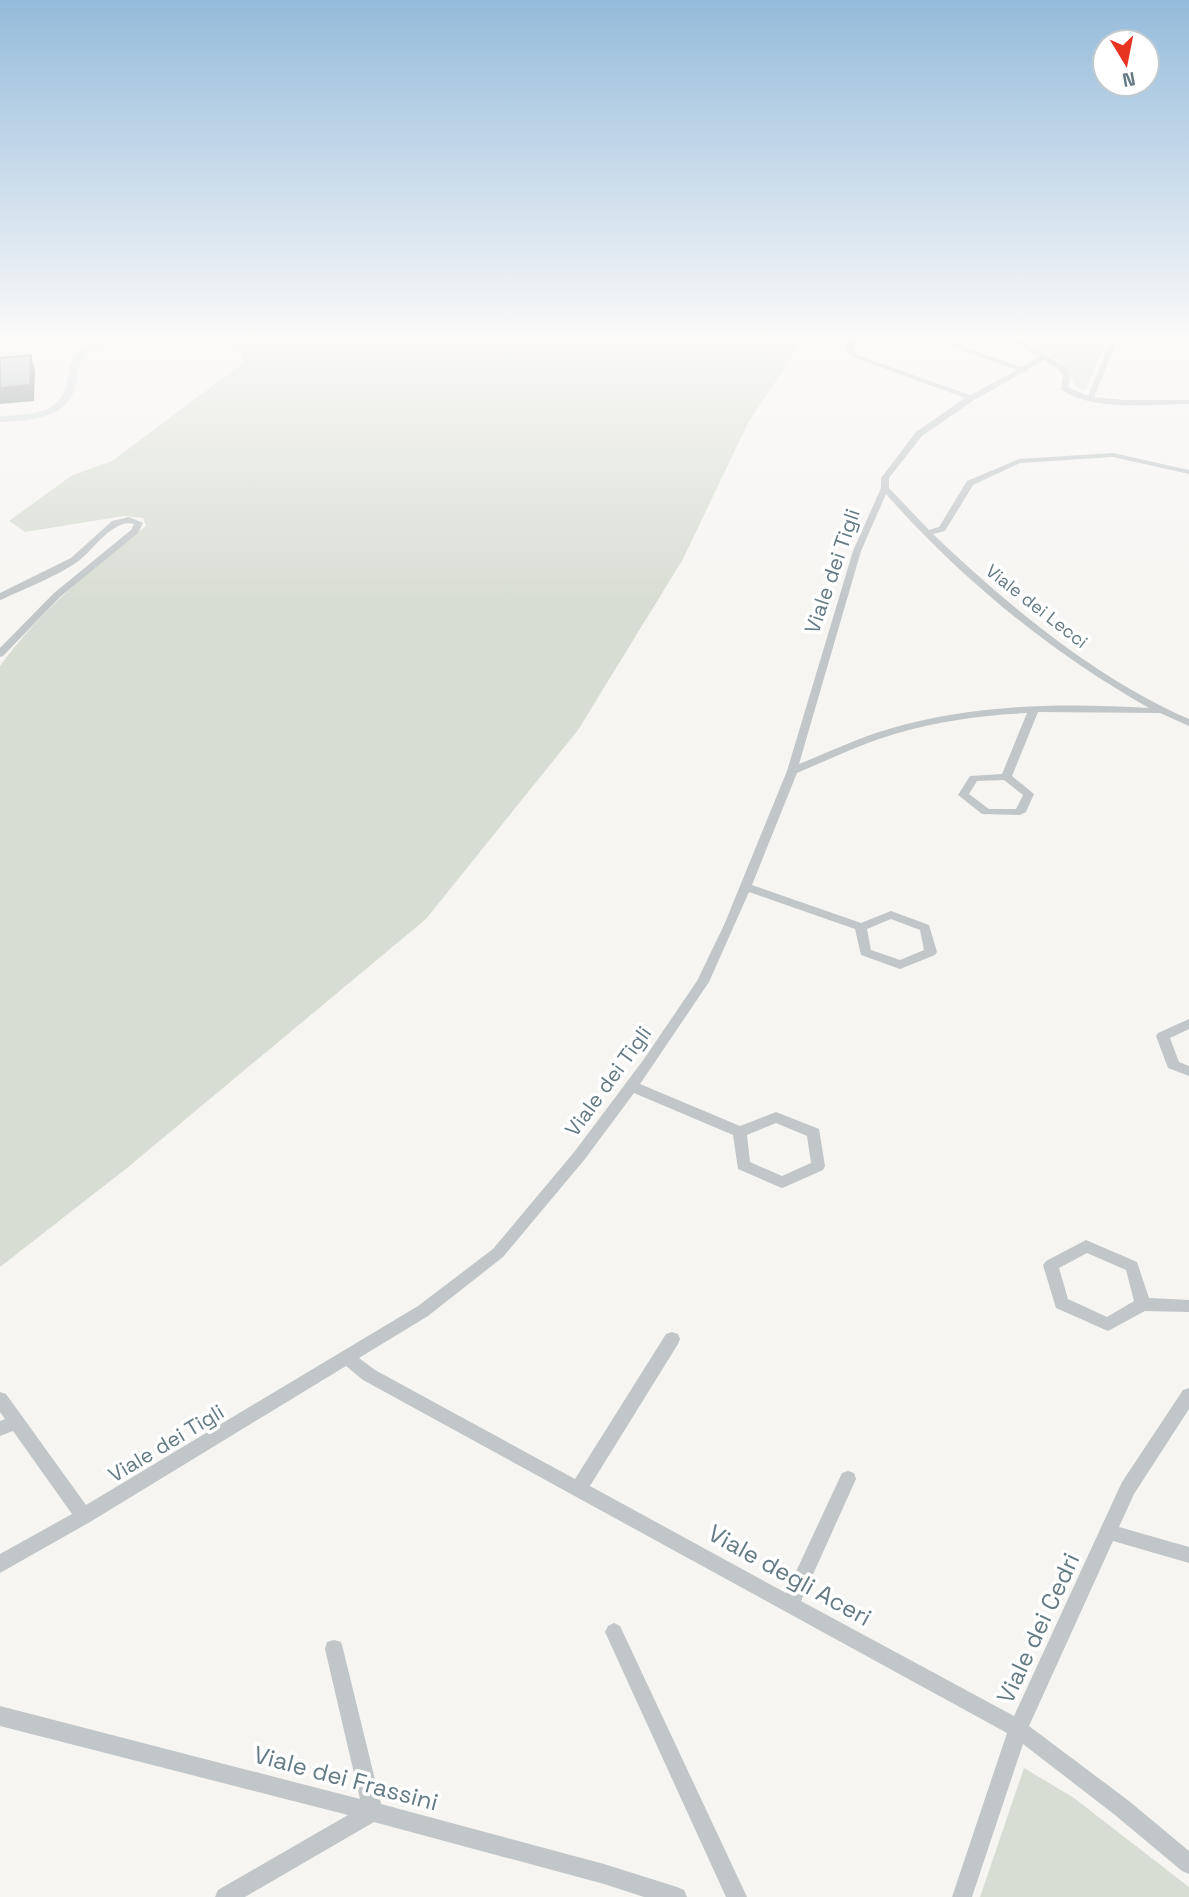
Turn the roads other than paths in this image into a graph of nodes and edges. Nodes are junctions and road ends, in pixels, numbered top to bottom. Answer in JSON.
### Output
{"nodes":[{"id":1,"x":932,"y":425,"type":"edge"},
{"id":2,"x":1189,"y":472,"type":"edge"},
{"id":3,"x":885,"y":488,"type":"junction"},
{"id":4,"x":926,"y":534,"type":"junction"},
{"id":5,"x":0,"y":597,"type":"edge"},
{"id":6,"x":0,"y":654,"type":"edge"},
{"id":7,"x":1034,"y":709,"type":"junction"},
{"id":8,"x":1161,"y":712,"type":"junction"},
{"id":9,"x":1189,"y":723,"type":"edge"},
{"id":10,"x":792,"y":771,"type":"junction"},
{"id":11,"x":1006,"y":777,"type":"junction"},
{"id":12,"x":746,"y":887,"type":"junction"},
{"id":13,"x":861,"y":927,"type":"junction"},
{"id":14,"x":1189,"y":1024,"type":"edge"},
{"id":15,"x":1189,"y":1071,"type":"edge"},
{"id":16,"x":631,"y":1086,"type":"junction"},
{"id":17,"x":740,"y":1132,"type":"junction"},
{"id":18,"x":1143,"y":1304,"type":"junction"},
{"id":19,"x":1189,"y":1306,"type":"edge"},
{"id":20,"x":672,"y":1339,"type":"dead end"},
{"id":21,"x":348,"y":1358,"type":"junction"},
{"id":22,"x":1189,"y":1395,"type":"edge"},
{"id":23,"x":0,"y":1399,"type":"edge"},
{"id":24,"x":7,"y":1425,"type":"edge"},
{"id":25,"x":848,"y":1479,"type":"dead end"},
{"id":26,"x":578,"y":1490,"type":"junction"},
{"id":27,"x":84,"y":1516,"type":"junction"},
{"id":28,"x":1109,"y":1532,"type":"junction"},
{"id":29,"x":1189,"y":1555,"type":"edge"},
{"id":30,"x":0,"y":1564,"type":"edge"},
{"id":31,"x":790,"y":1605,"type":"junction"},
{"id":32,"x":614,"y":1632,"type":"dead end"},
{"id":33,"x":334,"y":1648,"type":"dead end"},
{"id":34,"x":2,"y":1719,"type":"edge"},
{"id":35,"x":1018,"y":1729,"type":"junction"},
{"id":36,"x":373,"y":1812,"type":"junction"},
{"id":37,"x":1189,"y":1864,"type":"edge"},
{"id":38,"x":225,"y":1897,"type":"edge"},
{"id":39,"x":677,"y":1897,"type":"edge"},
{"id":40,"x":737,"y":1897,"type":"edge"},
{"id":41,"x":962,"y":1897,"type":"edge"}],
"edges":[{"from":1,"to":3,"type":"street","name":"Viale dei Tigli"},
{"from":2,"to":4,"type":"street"},
{"from":3,"to":4,"type":"street","name":"Viale dei Lecci"},
{"from":3,"to":10,"type":"street","name":"Viale dei Tigli"},
{"from":4,"to":8,"type":"street","name":"Viale dei Lecci"},
{"from":5,"to":6,"type":"street"},
{"from":7,"to":8,"type":"street"},
{"from":7,"to":10,"type":"street"},
{"from":7,"to":11,"type":"street"},
{"from":8,"to":9,"type":"street","name":"Viale dei Lecci"},
{"from":10,"to":12,"type":"street","name":"Viale dei Tigli"},
{"from":11,"to":11,"type":"street"},
{"from":12,"to":13,"type":"street"},
{"from":12,"to":16,"type":"street","name":"Viale dei Tigli"},
{"from":13,"to":13,"type":"street"},
{"from":14,"to":15,"type":"street"},
{"from":16,"to":17,"type":"street"},
{"from":16,"to":21,"type":"street","name":"Viale dei Tigli"},
{"from":17,"to":17,"type":"street"},
{"from":18,"to":18,"type":"street"},
{"from":18,"to":19,"type":"street"},
{"from":20,"to":26,"type":"street"},
{"from":21,"to":26,"type":"street","name":"Viale degli Aceri"},
{"from":21,"to":27,"type":"street","name":"Viale dei Tigli"},
{"from":22,"to":28,"type":"street","name":"Viale dei Cedri"},
{"from":23,"to":24,"type":"street"},
{"from":24,"to":27,"type":"street"},
{"from":25,"to":31,"type":"street"},
{"from":26,"to":31,"type":"street","name":"Viale degli Aceri"},
{"from":27,"to":30,"type":"street","name":"Viale dei Tigli"},
{"from":28,"to":29,"type":"street"},
{"from":28,"to":35,"type":"street","name":"Viale dei Cedri"},
{"from":31,"to":35,"type":"street","name":"Viale degli Aceri"},
{"from":32,"to":40,"type":"street"},
{"from":33,"to":36,"type":"street"},
{"from":34,"to":36,"type":"street","name":"Viale dei Frassini"},
{"from":35,"to":37,"type":"street","name":"Viale degli Aceri"},
{"from":35,"to":41,"type":"street","name":"Viale dei Cedri"},
{"from":36,"to":38,"type":"street"},
{"from":36,"to":39,"type":"street","name":"Viale dei Frassini"}]}
